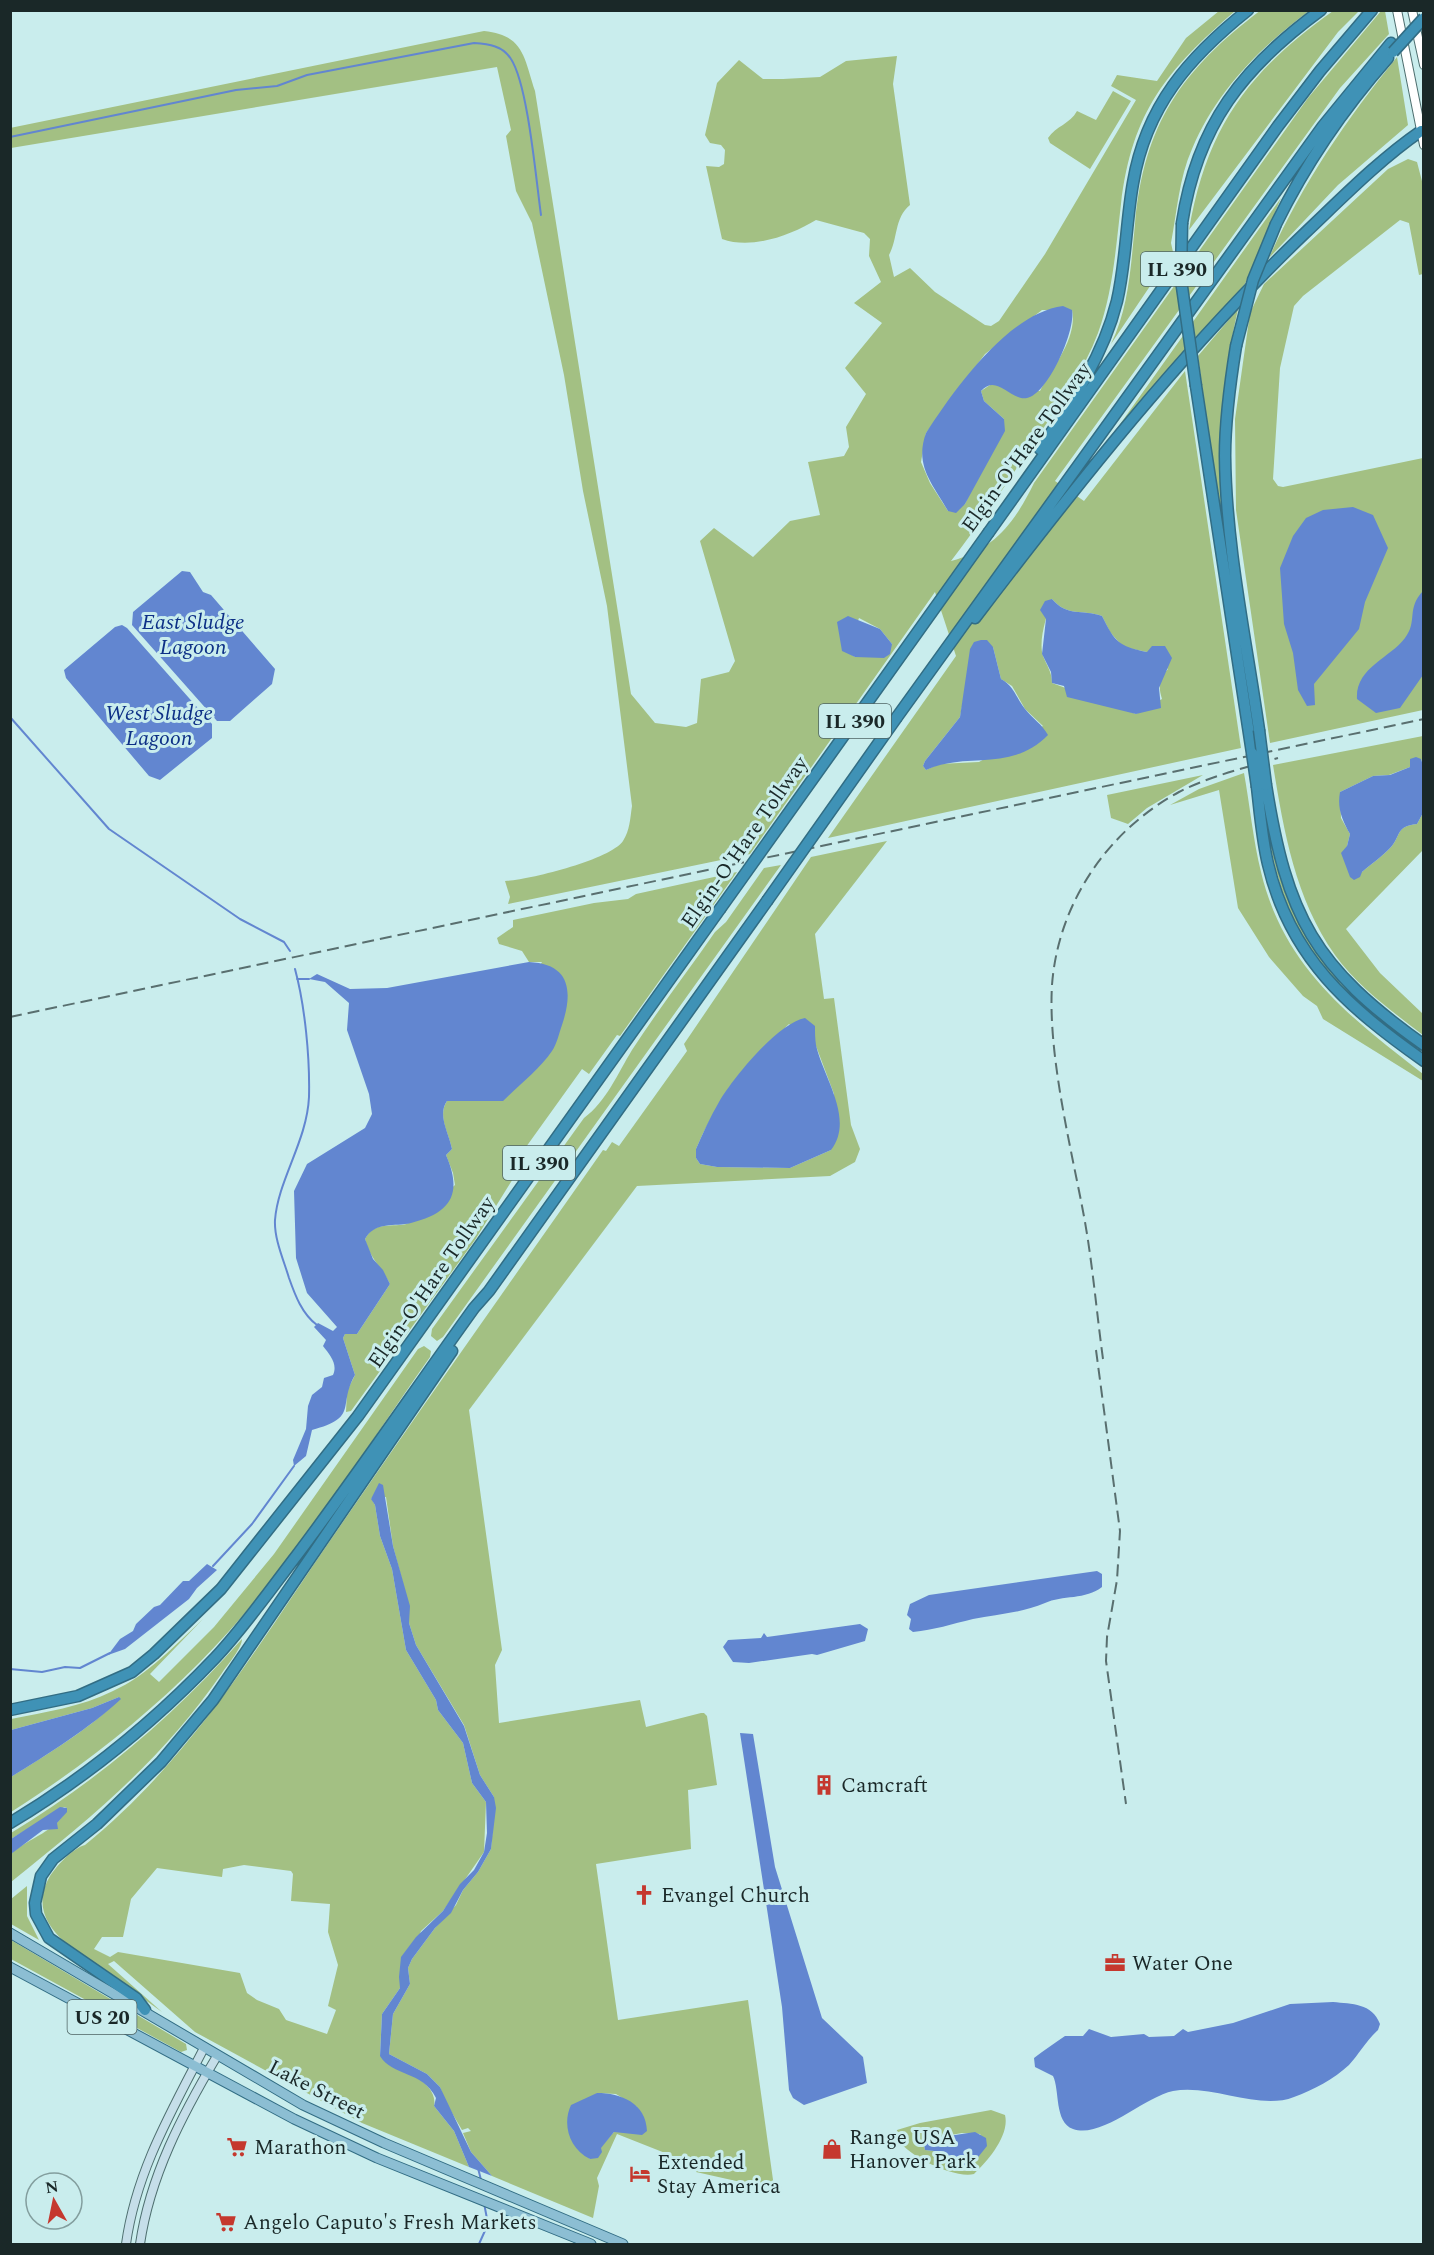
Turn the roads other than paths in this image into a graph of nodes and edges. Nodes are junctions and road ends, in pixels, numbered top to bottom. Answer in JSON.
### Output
{"nodes":[{"id":1,"x":1248,"y":10,"type":"edge"},
{"id":2,"x":1321,"y":10,"type":"edge"},
{"id":3,"x":1372,"y":10,"type":"edge"},
{"id":4,"x":1397,"y":10,"type":"edge"},
{"id":5,"x":1412,"y":10,"type":"edge"},
{"id":6,"x":1421,"y":10,"type":"edge"},
{"id":7,"x":1424,"y":18,"type":"edge"},
{"id":8,"x":1392,"y":47,"type":"junction"},
{"id":9,"x":1424,"y":65,"type":"edge"},
{"id":10,"x":1422,"y":130,"type":"edge"},
{"id":11,"x":1424,"y":145,"type":"edge"},
{"id":12,"x":1008,"y":505,"type":"junction"},
{"id":13,"x":897,"y":717,"type":"junction"},
{"id":14,"x":1254,"y":731,"type":"junction"},
{"id":15,"x":1262,"y":786,"type":"junction"},
{"id":16,"x":1424,"y":1045,"type":"edge"},
{"id":17,"x":1424,"y":1061,"type":"edge"},
{"id":18,"x":489,"y":1291,"type":"junction"},
{"id":19,"x":10,"y":1710,"type":"edge"},
{"id":20,"x":10,"y":1823,"type":"edge"},
{"id":21,"x":10,"y":1933,"type":"edge"},
{"id":22,"x":10,"y":1967,"type":"edge"},
{"id":23,"x":145,"y":2010,"type":"junction"},
{"id":24,"x":204,"y":2048,"type":"junction"},
{"id":25,"x":217,"y":2056,"type":"junction"},
{"id":26,"x":194,"y":2067,"type":"junction"},
{"id":27,"x":207,"y":2074,"type":"junction"},
{"id":28,"x":126,"y":2244,"type":"edge"},
{"id":29,"x":140,"y":2244,"type":"edge"},
{"id":30,"x":591,"y":2244,"type":"edge"},
{"id":31,"x":624,"y":2244,"type":"edge"}],
"edges":[{"from":1,"to":12,"type":"highway"},
{"from":2,"to":14,"type":"highway","bridge":true},
{"from":3,"to":12,"type":"highway","name":"Elgin-O'Hare Tollway","number":"IL 390"},
{"from":4,"to":10,"type":"street"},
{"from":5,"to":9,"type":"street"},
{"from":6,"to":8,"type":"highway","number":"IL 390"},
{"from":7,"to":8,"type":"highway","bridge":true},
{"from":8,"to":13,"type":"highway","number":"IL 390"},
{"from":8,"to":14,"type":"highway","bridge":true},
{"from":10,"to":11,"type":"street"},
{"from":10,"to":13,"type":"highway"},
{"from":12,"to":19,"type":"highway","name":"Elgin-O'Hare Tollway","number":"IL 390","bridge":true},
{"from":13,"to":18,"type":"highway","number":"IL 390","bridge":true},
{"from":14,"to":15,"type":"highway","bridge":true},
{"from":15,"to":16,"type":"highway"},
{"from":15,"to":17,"type":"highway"},
{"from":18,"to":20,"type":"highway"},
{"from":18,"to":23,"type":"highway"},
{"from":21,"to":23,"type":"main road","name":"Lake Street","number":"US 20"},
{"from":22,"to":26,"type":"main road","name":"Lake Street","number":"US 20"},
{"from":23,"to":24,"type":"main road","name":"Lake Street","number":"US 20"},
{"from":24,"to":25,"type":"main road","name":"Lake Street","number":"US 20"},
{"from":24,"to":26,"type":"main road"},
{"from":25,"to":27,"type":"main road"},
{"from":25,"to":31,"type":"main road","name":"Lake Street","number":"US 20"},
{"from":26,"to":27,"type":"main road","name":"Lake Street","number":"US 20"},
{"from":26,"to":28,"type":"main road"},
{"from":27,"to":29,"type":"main road"},
{"from":27,"to":30,"type":"main road","name":"Lake Street","number":"US 20"}]}
